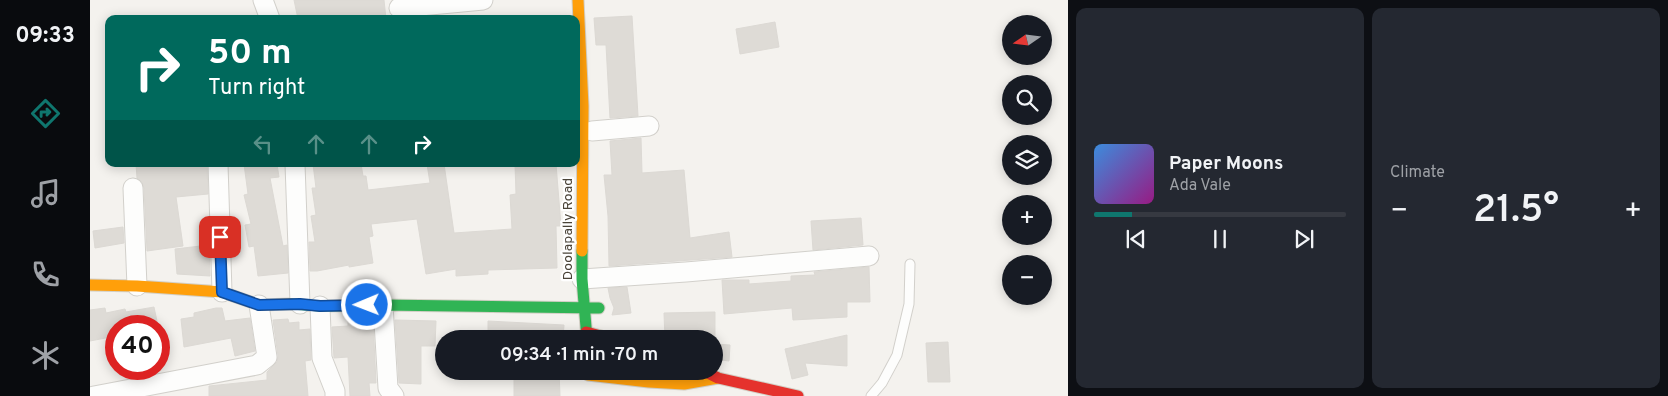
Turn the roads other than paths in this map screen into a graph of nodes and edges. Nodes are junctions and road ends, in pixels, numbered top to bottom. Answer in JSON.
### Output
{"nodes":[{"id":1,"x":264,"y":0,"type":"edge"},
{"id":2,"x":483,"y":0,"type":"edge"},
{"id":3,"x":578,"y":0,"type":"edge"},
{"id":4,"x":588,"y":0,"type":"edge"},
{"id":5,"x":399,"y":8,"type":"dead end"},
{"id":6,"x":269,"y":15,"type":"edge"},
{"id":7,"x":578,"y":15,"type":"edge"},
{"id":8,"x":580,"y":118,"type":"edge"},
{"id":9,"x":649,"y":126,"type":"dead end"},
{"id":10,"x":592,"y":131,"type":"junction"},
{"id":11,"x":218,"y":167,"type":"edge"},
{"id":12,"x":295,"y":167,"type":"edge"},
{"id":13,"x":594,"y":187,"type":"dead end"},
{"id":14,"x":133,"y":188,"type":"dead end"},
{"id":15,"x":869,"y":256,"type":"dead end"},
{"id":16,"x":910,"y":264,"type":"dead end"},
{"id":17,"x":90,"y":285,"type":"edge"},
{"id":18,"x":137,"y":286,"type":"junction"},
{"id":19,"x":222,"y":292,"type":"junction"},
{"id":20,"x":300,"y":304,"type":"junction"},
{"id":21,"x":597,"y":304,"type":"edge"},
{"id":22,"x":259,"y":305,"type":"junction"},
{"id":23,"x":383,"y":305,"type":"junction"},
{"id":24,"x":320,"y":306,"type":"junction"},
{"id":25,"x":584,"y":307,"type":"junction"},
{"id":26,"x":586,"y":330,"type":"edge"},
{"id":27,"x":588,"y":330,"type":"edge"},
{"id":28,"x":608,"y":330,"type":"edge"},
{"id":29,"x":723,"y":379,"type":"edge"},
{"id":30,"x":588,"y":380,"type":"edge"},
{"id":31,"x":600,"y":380,"type":"edge"},
{"id":32,"x":638,"y":380,"type":"edge"},
{"id":33,"x":707,"y":380,"type":"edge"},
{"id":34,"x":587,"y":389,"type":"dead end"},
{"id":35,"x":601,"y":389,"type":"dead end"},
{"id":36,"x":157,"y":390,"type":"edge"},
{"id":37,"x":94,"y":396,"type":"edge"},
{"id":38,"x":335,"y":396,"type":"edge"},
{"id":39,"x":394,"y":396,"type":"edge"},
{"id":40,"x":798,"y":396,"type":"edge"},
{"id":41,"x":871,"y":396,"type":"edge"}],
"edges":[{"from":1,"to":6,"type":"street"},
{"from":2,"to":5,"type":"street"},
{"from":3,"to":7,"type":"street","name":"Doolapally Road"},
{"from":4,"to":10,"type":"street","name":"Doolapally Road"},
{"from":8,"to":21,"type":"street","name":"Doolapally Road"},
{"from":9,"to":10,"type":"street"},
{"from":10,"to":13,"type":"street","name":"Doolapally Road"},
{"from":11,"to":19,"type":"street"},
{"from":12,"to":20,"type":"street"},
{"from":14,"to":18,"type":"street"},
{"from":15,"to":21,"type":"street"},
{"from":16,"to":41,"type":"lane"},
{"from":17,"to":18,"type":"street"},
{"from":18,"to":19,"type":"street"},
{"from":19,"to":22,"type":"street"},
{"from":20,"to":22,"type":"street"},
{"from":20,"to":24,"type":"street"},
{"from":21,"to":25,"type":"street"},
{"from":21,"to":25,"type":"street","name":"Doolapally Road"},
{"from":21,"to":27,"type":"street"},
{"from":21,"to":28,"type":"street"},
{"from":22,"to":36,"type":"street"},
{"from":23,"to":24,"type":"street"},
{"from":23,"to":25,"type":"street"},
{"from":23,"to":39,"type":"street"},
{"from":24,"to":38,"type":"street"},
{"from":25,"to":26,"type":"street","name":"Doolapally Road"},
{"from":29,"to":40,"type":"street"},
{"from":30,"to":34,"type":"street"},
{"from":31,"to":35,"type":"street"},
{"from":32,"to":33,"type":"street"},
{"from":36,"to":37,"type":"street"}]}
